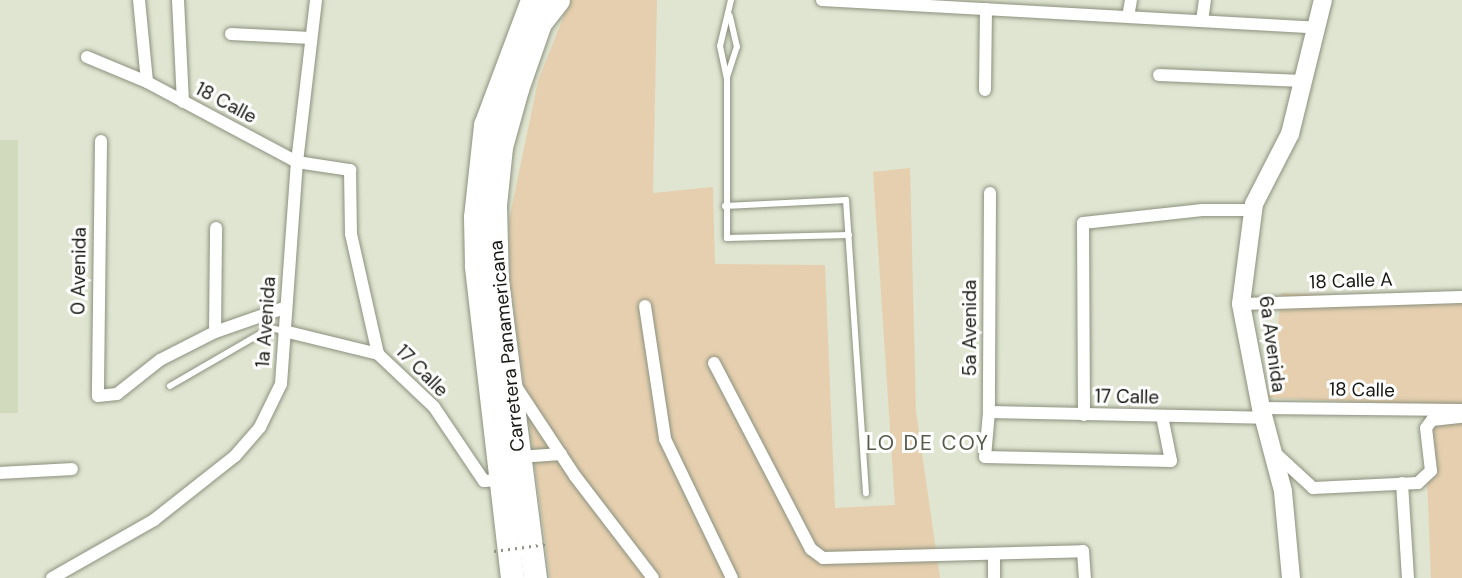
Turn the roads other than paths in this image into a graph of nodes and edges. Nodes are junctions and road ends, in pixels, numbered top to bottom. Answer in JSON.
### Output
{"nodes":[{"id":1,"x":139,"y":0,"type":"edge"},
{"id":2,"x":178,"y":0,"type":"edge"},
{"id":3,"x":316,"y":0,"type":"edge"},
{"id":4,"x":517,"y":0,"type":"edge"},
{"id":5,"x":532,"y":0,"type":"edge"},
{"id":6,"x":548,"y":0,"type":"edge"},
{"id":7,"x":558,"y":0,"type":"edge"},
{"id":8,"x":730,"y":0,"type":"edge"},
{"id":9,"x":822,"y":0,"type":"edge"},
{"id":10,"x":1131,"y":0,"type":"edge"},
{"id":11,"x":1205,"y":0,"type":"edge"},
{"id":12,"x":1323,"y":0,"type":"edge"},
{"id":13,"x":891,"y":2,"type":"edge"},
{"id":14,"x":986,"y":9,"type":"junction"},
{"id":15,"x":729,"y":15,"type":"junction"},
{"id":16,"x":1128,"y":17,"type":"junction"},
{"id":17,"x":1202,"y":21,"type":"junction"},
{"id":18,"x":540,"y":23,"type":"junction"},
{"id":19,"x":1316,"y":28,"type":"junction"},
{"id":20,"x":231,"y":34,"type":"dead end"},
{"id":21,"x":311,"y":38,"type":"junction"},
{"id":22,"x":88,"y":57,"type":"dead end"},
{"id":23,"x":1159,"y":75,"type":"dead end"},
{"id":24,"x":727,"y":78,"type":"junction"},
{"id":25,"x":1303,"y":81,"type":"junction"},
{"id":26,"x":147,"y":82,"type":"junction"},
{"id":27,"x":985,"y":90,"type":"dead end"},
{"id":28,"x":183,"y":102,"type":"junction"},
{"id":29,"x":485,"y":125,"type":"junction"},
{"id":30,"x":101,"y":141,"type":"dead end"},
{"id":31,"x":297,"y":162,"type":"junction"},
{"id":32,"x":990,"y":193,"type":"dead end"},
{"id":33,"x":725,"y":206,"type":"junction"},
{"id":34,"x":1253,"y":210,"type":"junction"},
{"id":35,"x":216,"y":228,"type":"dead end"},
{"id":36,"x":849,"y":235,"type":"junction"},
{"id":37,"x":1462,"y":297,"type":"edge"},
{"id":38,"x":1241,"y":304,"type":"junction"},
{"id":39,"x":645,"y":306,"type":"dead end"},
{"id":40,"x":284,"y":308,"type":"junction"},
{"id":41,"x":285,"y":331,"type":"junction"},
{"id":42,"x":215,"y":332,"type":"junction"},
{"id":43,"x":378,"y":354,"type":"junction"},
{"id":44,"x":714,"y":363,"type":"dead end"},
{"id":45,"x":510,"y":376,"type":"junction"},
{"id":46,"x":170,"y":386,"type":"dead end"},
{"id":47,"x":1462,"y":410,"type":"edge"},
{"id":48,"x":989,"y":412,"type":"junction"},
{"id":49,"x":1262,"y":413,"type":"junction"},
{"id":50,"x":1084,"y":415,"type":"junction"},
{"id":51,"x":1162,"y":416,"type":"junction"},
{"id":52,"x":1462,"y":417,"type":"edge"},
{"id":53,"x":1272,"y":450,"type":"junction"},
{"id":54,"x":561,"y":454,"type":"junction"},
{"id":55,"x":519,"y":457,"type":"junction"},
{"id":56,"x":72,"y":468,"type":"dead end"},
{"id":57,"x":0,"y":473,"type":"edge"},
{"id":58,"x":501,"y":480,"type":"junction"},
{"id":59,"x":1402,"y":483,"type":"junction"},
{"id":60,"x":866,"y":493,"type":"dead end"},
{"id":61,"x":994,"y":554,"type":"junction"},
{"id":62,"x":52,"y":578,"type":"edge"},
{"id":63,"x":512,"y":578,"type":"edge"},
{"id":64,"x":535,"y":578,"type":"edge"},
{"id":65,"x":653,"y":578,"type":"edge"},
{"id":66,"x":732,"y":578,"type":"edge"},
{"id":67,"x":994,"y":578,"type":"edge"},
{"id":68,"x":1085,"y":578,"type":"edge"},
{"id":69,"x":1291,"y":578,"type":"edge"},
{"id":70,"x":1408,"y":578,"type":"edge"}],
"edges":[{"from":1,"to":26,"type":"street"},
{"from":2,"to":28,"type":"street"},
{"from":3,"to":21,"type":"street","name":"1a Avenida"},
{"from":4,"to":29,"type":"highway"},
{"from":5,"to":29,"type":"highway","name":"Carretera Panamericana"},
{"from":6,"to":18,"type":"highway"},
{"from":7,"to":18,"type":"highway","name":"Carretera Panamericana"},
{"from":8,"to":15,"type":"lane"},
{"from":9,"to":13,"type":"street"},
{"from":10,"to":16,"type":"street"},
{"from":11,"to":17,"type":"street"},
{"from":12,"to":19,"type":"street","name":"6a Avenida"},
{"from":13,"to":14,"type":"street"},
{"from":14,"to":16,"type":"street"},
{"from":14,"to":27,"type":"street"},
{"from":15,"to":24,"type":"lane"},
{"from":15,"to":24,"type":"lane"},
{"from":16,"to":17,"type":"street"},
{"from":17,"to":19,"type":"street"},
{"from":18,"to":45,"type":"highway","name":"Carretera Panamericana"},
{"from":19,"to":25,"type":"street","name":"6a Avenida"},
{"from":20,"to":21,"type":"street"},
{"from":21,"to":31,"type":"street","name":"1a Avenida"},
{"from":22,"to":26,"type":"street","name":"18 Calle"},
{"from":23,"to":25,"type":"street"},
{"from":24,"to":33,"type":"lane"},
{"from":25,"to":34,"type":"street","name":"6a Avenida"},
{"from":26,"to":28,"type":"street","name":"18 Calle"},
{"from":28,"to":31,"type":"street","name":"18 Calle"},
{"from":29,"to":58,"type":"highway","name":"Carretera Panamericana"},
{"from":30,"to":42,"type":"street","name":"0 Avenida"},
{"from":31,"to":40,"type":"street","name":"1a Avenida"},
{"from":31,"to":43,"type":"street","name":"18 Calle"},
{"from":32,"to":48,"type":"street","name":"5a Avenida"},
{"from":33,"to":36,"type":"lane"},
{"from":33,"to":36,"type":"lane"},
{"from":34,"to":38,"type":"street","name":"6a Avenida"},
{"from":34,"to":50,"type":"street"},
{"from":35,"to":42,"type":"street"},
{"from":36,"to":60,"type":"lane"},
{"from":37,"to":38,"type":"street","name":"18 Calle A"},
{"from":38,"to":49,"type":"street","name":"6a Avenida"},
{"from":39,"to":66,"type":"street"},
{"from":40,"to":41,"type":"street","name":"1a Avenida"},
{"from":40,"to":42,"type":"street"},
{"from":41,"to":43,"type":"street","name":"17 Calle"},
{"from":41,"to":46,"type":"lane"},
{"from":41,"to":62,"type":"street","name":"1a Avenida"},
{"from":43,"to":58,"type":"street","name":"17 Calle"},
{"from":44,"to":61,"type":"street"},
{"from":45,"to":54,"type":"street"},
{"from":45,"to":55,"type":"highway","name":"Carretera Panamericana"},
{"from":47,"to":49,"type":"street","name":"18 Calle"},
{"from":48,"to":50,"type":"street","name":"17 Calle"},
{"from":48,"to":51,"type":"street","name":"5a Avenida"},
{"from":49,"to":51,"type":"street","name":"17 Calle"},
{"from":49,"to":53,"type":"street","name":"6a Avenida"},
{"from":50,"to":51,"type":"street","name":"17 Calle"},
{"from":52,"to":59,"type":"street"},
{"from":53,"to":59,"type":"street"},
{"from":53,"to":69,"type":"street","name":"6a Avenida"},
{"from":54,"to":55,"type":"street"},
{"from":54,"to":65,"type":"street"},
{"from":55,"to":64,"type":"highway","name":"Carretera Panamericana"},
{"from":56,"to":57,"type":"street"},
{"from":58,"to":63,"type":"highway","name":"Carretera Panamericana"},
{"from":59,"to":70,"type":"street"},
{"from":61,"to":67,"type":"street"},
{"from":61,"to":68,"type":"street"}]}
